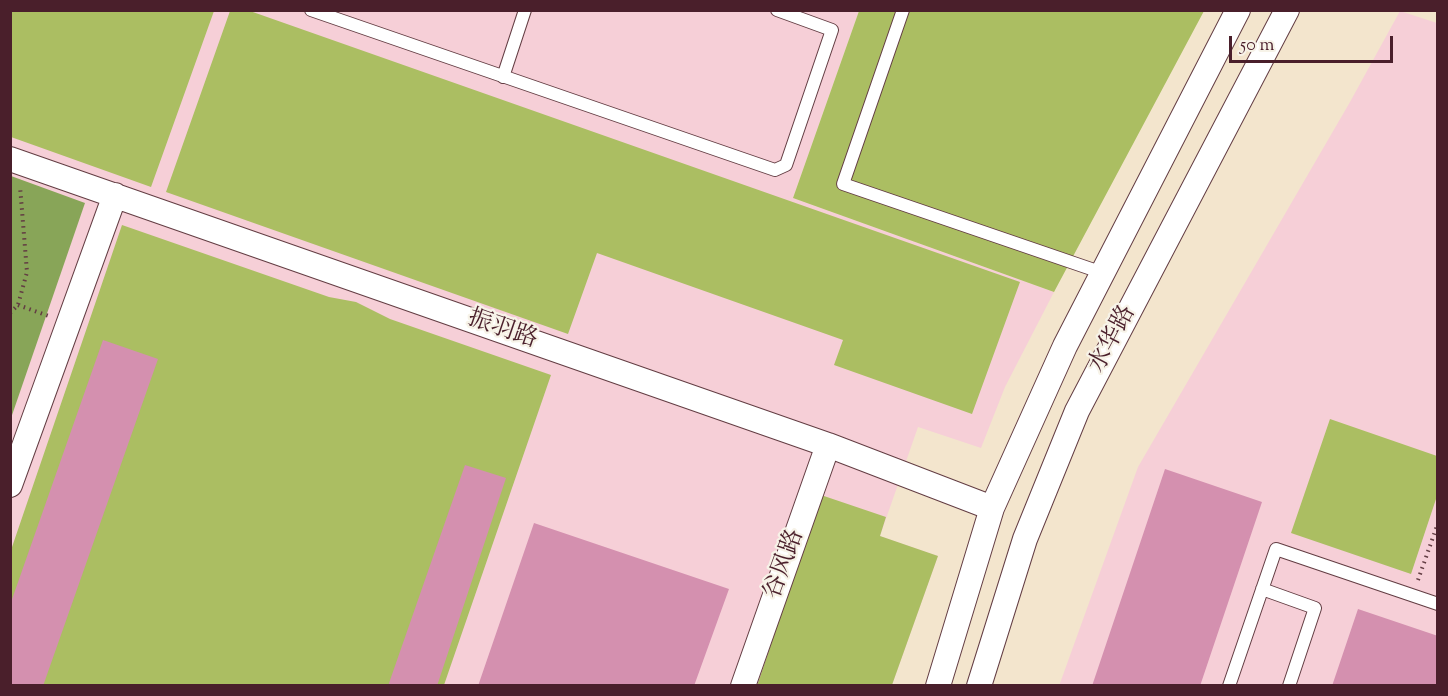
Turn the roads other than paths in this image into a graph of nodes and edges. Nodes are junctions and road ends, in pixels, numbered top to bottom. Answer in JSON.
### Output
{"nodes":[{"id":1,"x":311,"y":10,"type":"edge"},
{"id":2,"x":525,"y":10,"type":"edge"},
{"id":3,"x":777,"y":10,"type":"edge"},
{"id":4,"x":903,"y":10,"type":"edge"},
{"id":5,"x":1238,"y":10,"type":"edge"},
{"id":6,"x":1287,"y":10,"type":"edge"},
{"id":7,"x":503,"y":76,"type":"junction"},
{"id":8,"x":14,"y":160,"type":"edge"},
{"id":9,"x":115,"y":195,"type":"junction"},
{"id":10,"x":1103,"y":273,"type":"junction"},
{"id":11,"x":828,"y":446,"type":"junction"},
{"id":12,"x":10,"y":485,"type":"edge"},
{"id":13,"x":992,"y":508,"type":"junction"},
{"id":14,"x":1262,"y":589,"type":"junction"},
{"id":15,"x":1437,"y":604,"type":"edge"},
{"id":16,"x":743,"y":686,"type":"edge"},
{"id":17,"x":938,"y":686,"type":"edge"},
{"id":18,"x":979,"y":686,"type":"edge"},
{"id":19,"x":1229,"y":686,"type":"edge"},
{"id":20,"x":1289,"y":686,"type":"edge"}],
"edges":[{"from":1,"to":7,"type":"lane"},
{"from":2,"to":7,"type":"lane"},
{"from":3,"to":7,"type":"lane"},
{"from":4,"to":10,"type":"lane"},
{"from":5,"to":10,"type":"street","name":"水华路"},
{"from":6,"to":18,"type":"street","name":"水华路"},
{"from":8,"to":9,"type":"street","name":"振羽路"},
{"from":9,"to":11,"type":"street","name":"振羽路"},
{"from":9,"to":12,"type":"street"},
{"from":10,"to":13,"type":"street","name":"水华路"},
{"from":11,"to":13,"type":"street","name":"振羽路"},
{"from":11,"to":16,"type":"street","name":"谷风路"},
{"from":13,"to":17,"type":"street","name":"水华路"},
{"from":14,"to":15,"type":"lane"},
{"from":14,"to":19,"type":"lane"},
{"from":14,"to":20,"type":"lane"}]}
